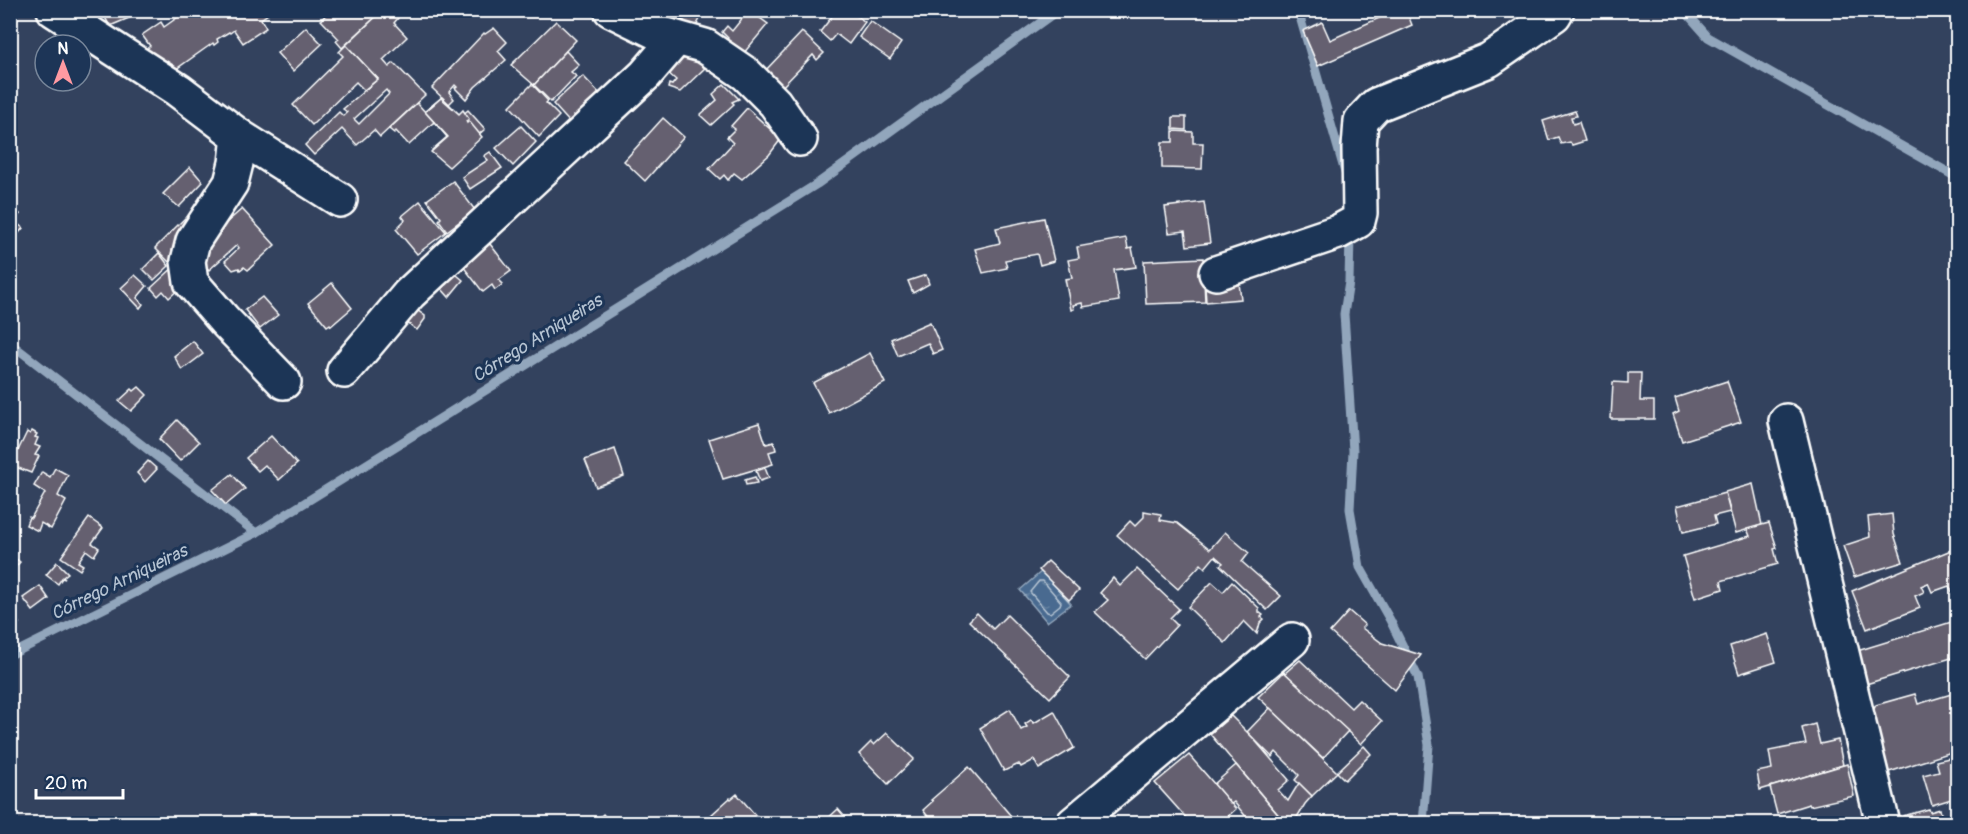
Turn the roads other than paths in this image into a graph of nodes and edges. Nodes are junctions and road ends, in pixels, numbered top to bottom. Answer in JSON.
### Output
{"nodes":[{"id":1,"x":54,"y":10,"type":"edge"},
{"id":2,"x":611,"y":10,"type":"edge"},
{"id":3,"x":1557,"y":10,"type":"edge"},
{"id":4,"x":676,"y":39,"type":"junction"},
{"id":5,"x":240,"y":136,"type":"junction"},
{"id":6,"x":800,"y":139,"type":"dead end"},
{"id":7,"x":340,"y":200,"type":"dead end"},
{"id":8,"x":1215,"y":273,"type":"dead end"},
{"id":9,"x":344,"y":371,"type":"dead end"},
{"id":10,"x":284,"y":382,"type":"dead end"},
{"id":11,"x":1786,"y":421,"type":"dead end"},
{"id":12,"x":1292,"y":640,"type":"dead end"},
{"id":13,"x":1073,"y":824,"type":"edge"},
{"id":14,"x":1883,"y":824,"type":"edge"}],
"edges":[{"from":1,"to":5,"type":"street"},
{"from":2,"to":4,"type":"street"},
{"from":3,"to":8,"type":"street"},
{"from":4,"to":6,"type":"street"},
{"from":4,"to":9,"type":"street"},
{"from":5,"to":7,"type":"street"},
{"from":5,"to":10,"type":"street"},
{"from":11,"to":14,"type":"street"},
{"from":12,"to":13,"type":"street"}]}
